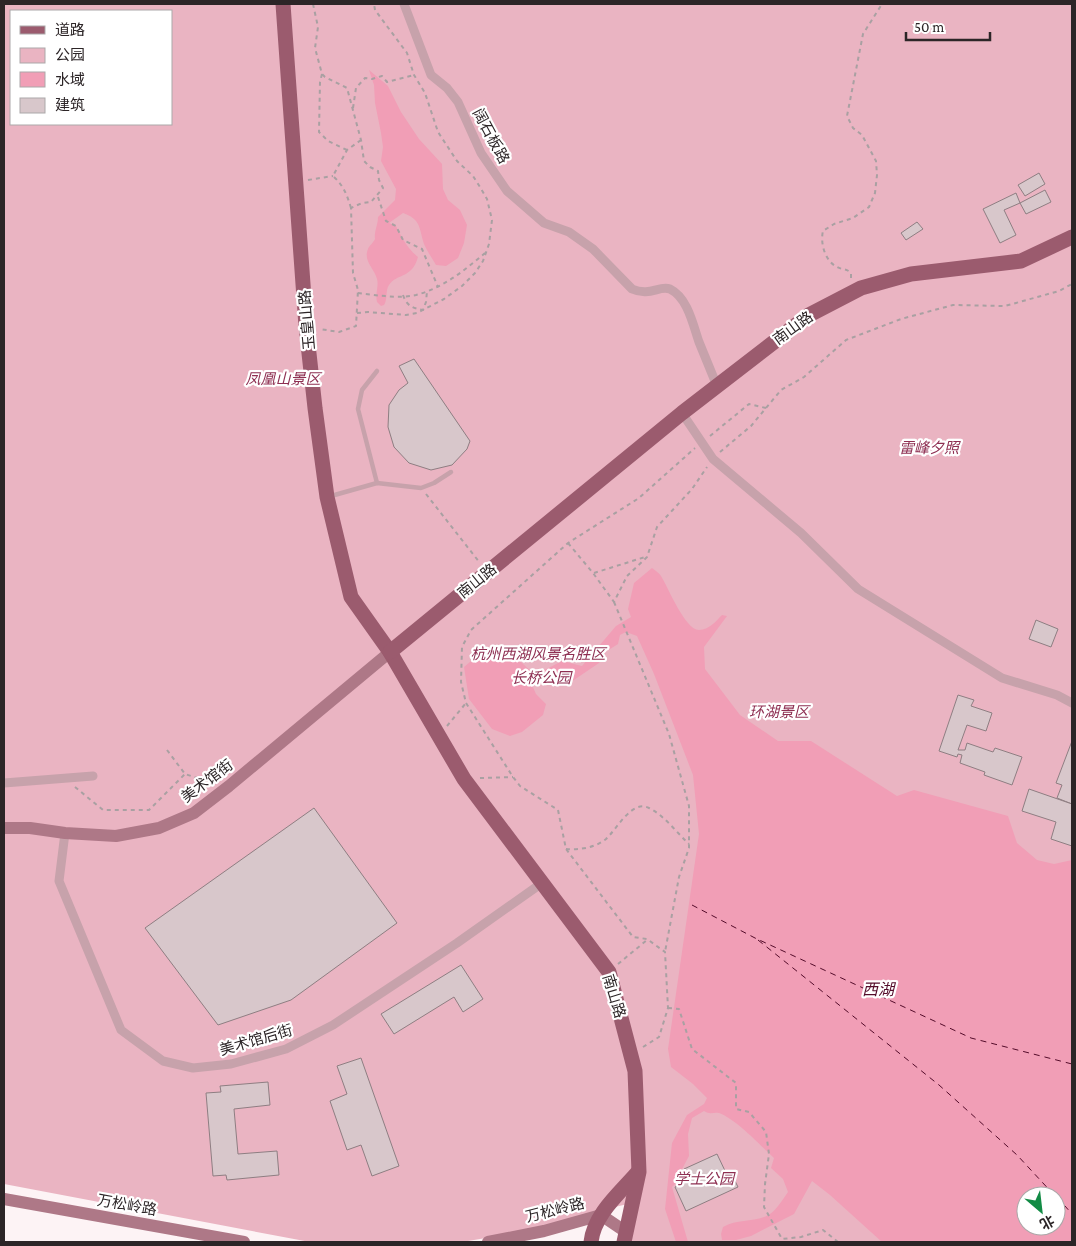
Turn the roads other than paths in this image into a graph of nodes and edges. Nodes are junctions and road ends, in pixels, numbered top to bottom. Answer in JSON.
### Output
{"nodes":[{"id":1,"x":283,"y":4,"type":"edge"},
{"id":2,"x":404,"y":4,"type":"edge"},
{"id":3,"x":1072,"y":237,"type":"edge"},
{"id":4,"x":377,"y":371,"type":"dead end"},
{"id":5,"x":717,"y":386,"type":"junction"},
{"id":6,"x":682,"y":413,"type":"junction"},
{"id":7,"x":451,"y":472,"type":"dead end"},
{"id":8,"x":377,"y":483,"type":"junction"},
{"id":9,"x":327,"y":497,"type":"junction"},
{"id":10,"x":390,"y":652,"type":"junction"},
{"id":11,"x":1072,"y":703,"type":"edge"},
{"id":12,"x":93,"y":776,"type":"dead end"},
{"id":13,"x":4,"y":783,"type":"edge"},
{"id":14,"x":4,"y":828,"type":"edge"},
{"id":15,"x":65,"y":833,"type":"junction"},
{"id":16,"x":542,"y":883,"type":"junction"},
{"id":17,"x":639,"y":1172,"type":"junction"},
{"id":18,"x":4,"y":1199,"type":"edge"},
{"id":19,"x":601,"y":1215,"type":"junction"},
{"id":20,"x":625,"y":1237,"type":"edge"},
{"id":21,"x":244,"y":1242,"type":"edge"},
{"id":22,"x":488,"y":1242,"type":"edge"},
{"id":23,"x":591,"y":1242,"type":"edge"}],
"edges":[{"from":1,"to":9,"type":"main road","name":"玉皇山路"},
{"from":2,"to":5,"type":"street","name":"阔石板路"},
{"from":3,"to":5,"type":"main road","name":"南山路"},
{"from":4,"to":8,"type":"lane"},
{"from":5,"to":6,"type":"main road","name":"南山路"},
{"from":6,"to":10,"type":"main road","name":"南山路"},
{"from":6,"to":11,"type":"street"},
{"from":7,"to":8,"type":"lane"},
{"from":8,"to":9,"type":"lane"},
{"from":9,"to":10,"type":"main road","name":"玉皇山路"},
{"from":10,"to":15,"type":"street","name":"美术馆街"},
{"from":10,"to":16,"type":"main road","name":"南山路"},
{"from":12,"to":13,"type":"street"},
{"from":14,"to":15,"type":"street","name":"美术馆街"},
{"from":15,"to":16,"type":"street","name":"美术馆后街"},
{"from":16,"to":17,"type":"main road","name":"南山路"},
{"from":17,"to":19,"type":"main road"},
{"from":17,"to":20,"type":"main road","name":"南山路"},
{"from":18,"to":21,"type":"street","name":"万松岭路"},
{"from":19,"to":20,"type":"street","name":"万松岭路"},
{"from":19,"to":22,"type":"street","name":"万松岭路"},
{"from":19,"to":23,"type":"main road"}]}
